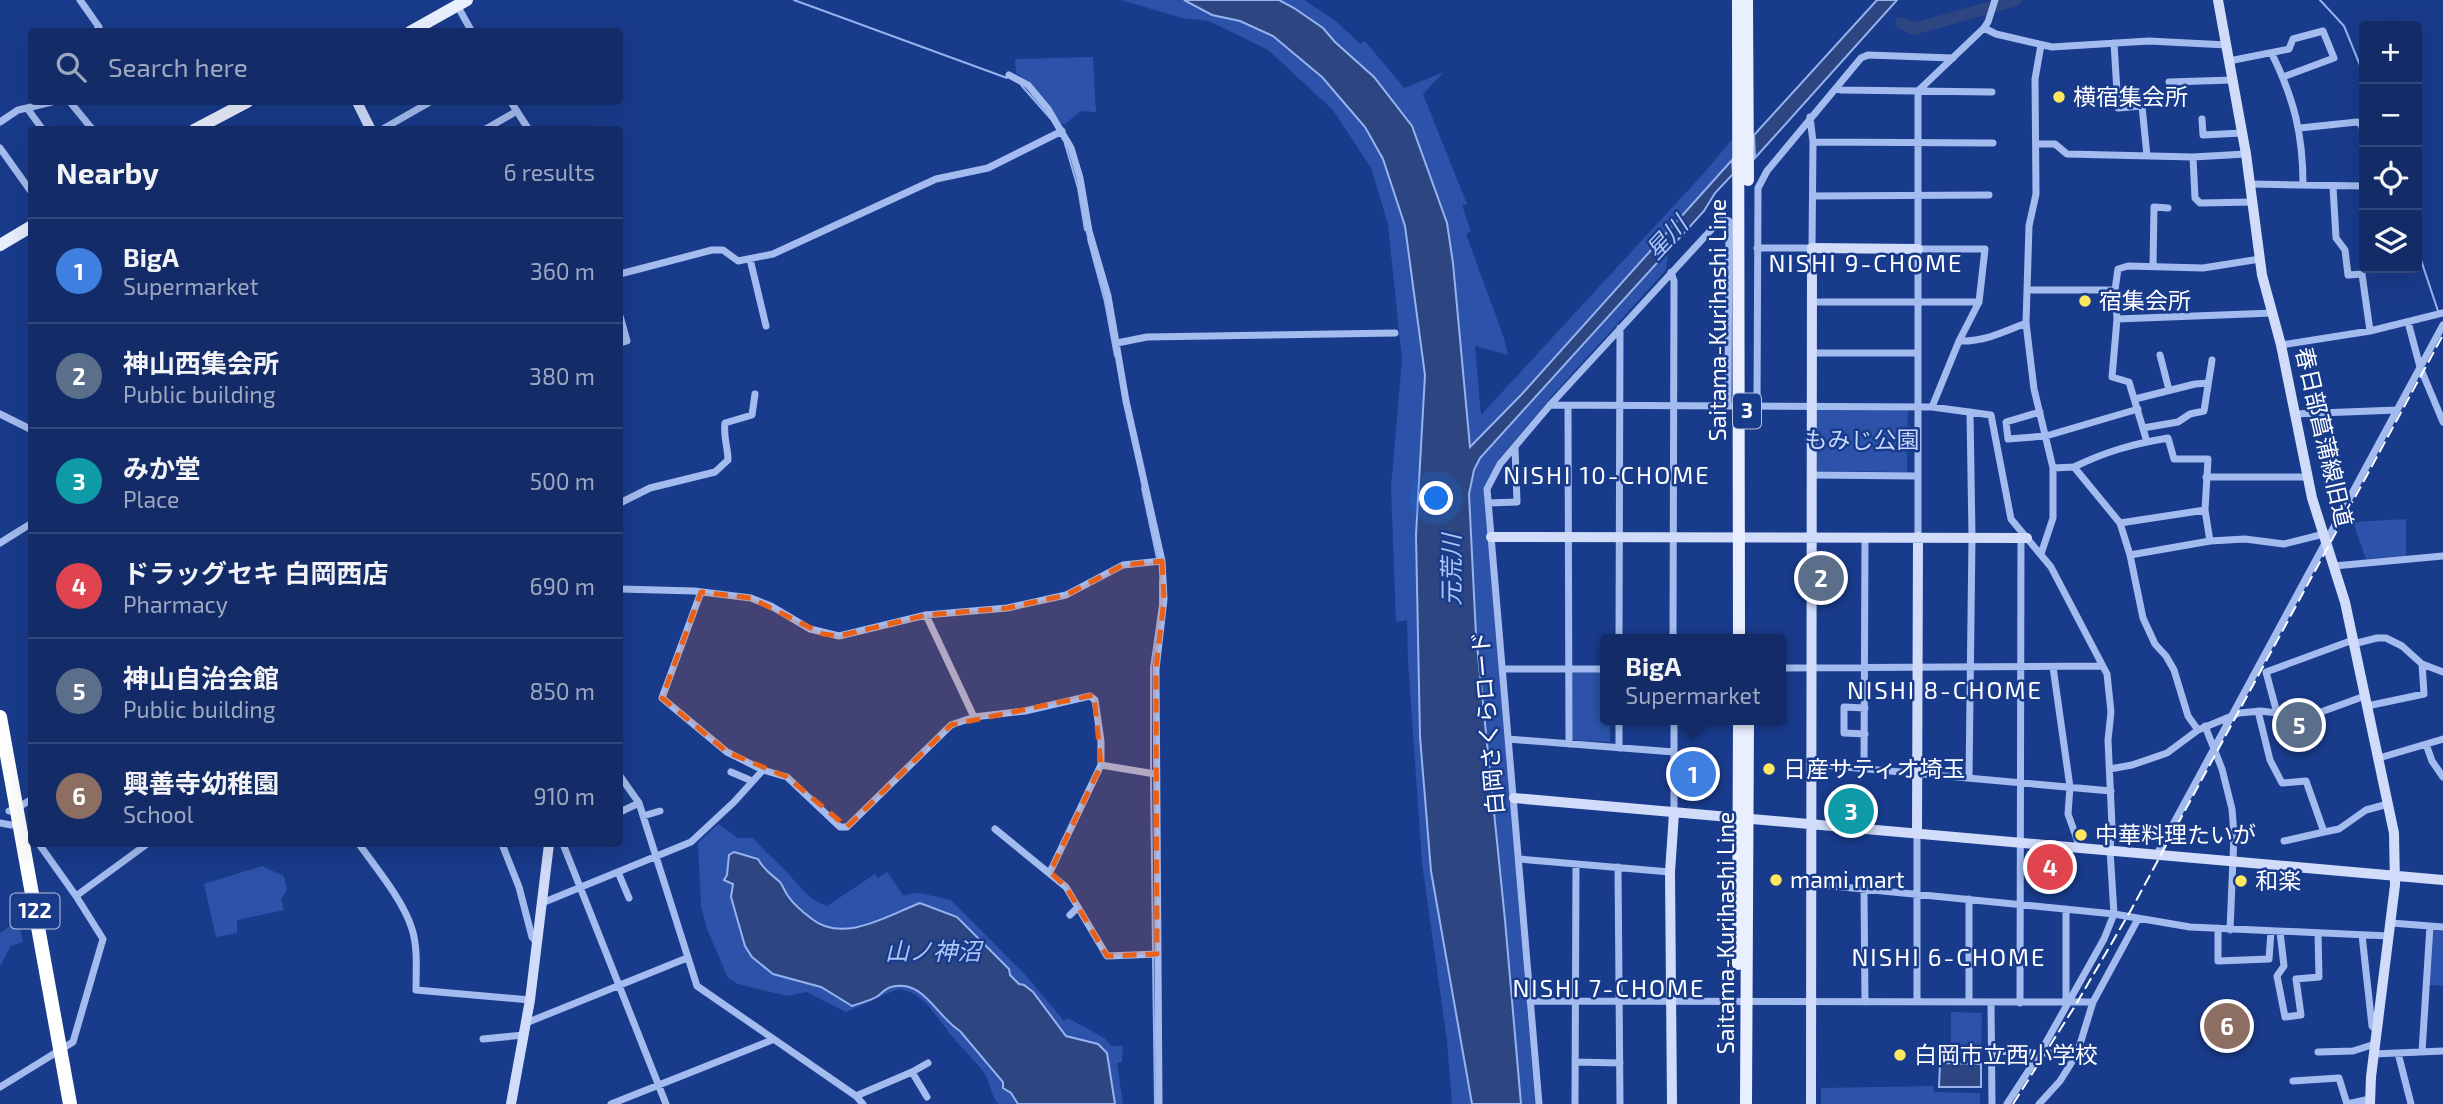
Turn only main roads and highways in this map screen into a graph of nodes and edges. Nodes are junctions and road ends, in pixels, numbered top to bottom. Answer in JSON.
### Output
{"nodes":[{"id":1,"x":1738,"y":0,"type":"edge"},
{"id":2,"x":1747,"y":0,"type":"edge"},
{"id":3,"x":462,"y":3,"type":"edge"},
{"id":4,"x":417,"y":28,"type":"edge"},
{"id":5,"x":241,"y":105,"type":"edge"},
{"id":6,"x":202,"y":126,"type":"edge"},
{"id":7,"x":1743,"y":134,"type":"junction"},
{"id":8,"x":28,"y":228,"type":"edge"},
{"id":9,"x":0,"y":245,"type":"edge"},
{"id":10,"x":1742,"y":537,"type":"junction"},
{"id":11,"x":1739,"y":634,"type":"edge"},
{"id":12,"x":1747,"y":634,"type":"edge"},
{"id":13,"x":0,"y":717,"type":"edge"},
{"id":14,"x":1739,"y":725,"type":"edge"},
{"id":15,"x":1748,"y":725,"type":"edge"},
{"id":16,"x":0,"y":762,"type":"edge"},
{"id":17,"x":1742,"y":819,"type":"junction"},
{"id":18,"x":16,"y":823,"type":"edge"},
{"id":19,"x":1742,"y":1002,"type":"junction"},
{"id":20,"x":55,"y":1053,"type":"junction"},
{"id":21,"x":60,"y":1104,"type":"edge"},
{"id":22,"x":70,"y":1104,"type":"edge"},
{"id":23,"x":1738,"y":1104,"type":"edge"},
{"id":24,"x":1746,"y":1104,"type":"edge"}],
"edges":[{"from":1,"to":7,"type":"main road","name":"Saitama-Kurihashi Line","number":"3"},
{"from":2,"to":7,"type":"main road","name":"Saitama-Kurihashi Line","number":"3"},
{"from":3,"to":4,"type":"main road"},
{"from":5,"to":6,"type":"main road"},
{"from":7,"to":10,"type":"main road","name":"Saitama-Kurihashi Line","number":"3"},
{"from":8,"to":9,"type":"main road"},
{"from":10,"to":11,"type":"main road","name":"Saitama-Kurihashi Line","number":"3"},
{"from":10,"to":12,"type":"main road","name":"Saitama-Kurihashi Line","number":"3"},
{"from":13,"to":18,"type":"highway","number":"122"},
{"from":14,"to":17,"type":"main road","name":"Saitama-Kurihashi Line"},
{"from":15,"to":17,"type":"main road","name":"Saitama-Kurihashi Line"},
{"from":16,"to":18,"type":"highway","number":"122"},
{"from":17,"to":19,"type":"main road","name":"Saitama-Kurihashi Line"},
{"from":18,"to":20,"type":"highway","number":"122"},
{"from":19,"to":23,"type":"main road","name":"Saitama-Kurihashi Line"},
{"from":19,"to":24,"type":"main road","name":"Saitama-Kurihashi Line"},
{"from":20,"to":21,"type":"highway","number":"122"},
{"from":20,"to":22,"type":"highway","number":"122"}]}
